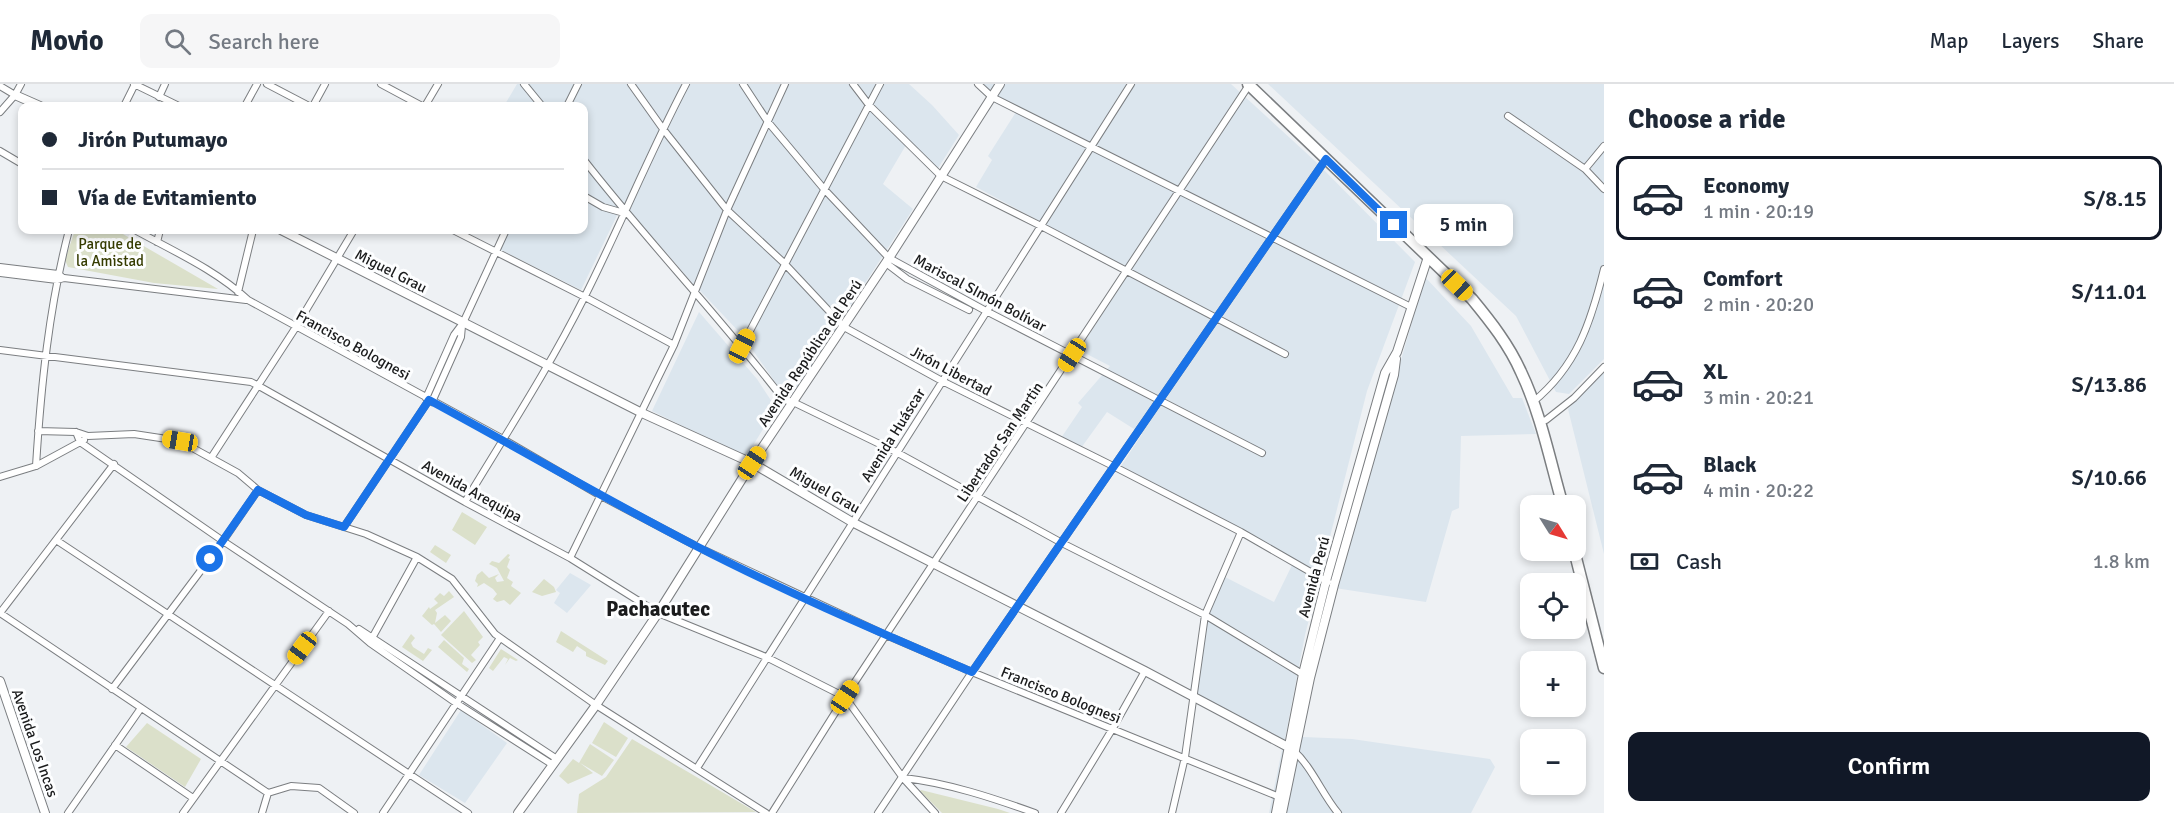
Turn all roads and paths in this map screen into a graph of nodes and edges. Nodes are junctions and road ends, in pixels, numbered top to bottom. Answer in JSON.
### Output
{"nodes":[{"id":1,"x":21,"y":84,"type":"edge"},
{"id":2,"x":135,"y":84,"type":"edge"},
{"id":3,"x":165,"y":84,"type":"edge"},
{"id":4,"x":257,"y":84,"type":"edge"},
{"id":5,"x":267,"y":84,"type":"edge"},
{"id":6,"x":325,"y":84,"type":"edge"},
{"id":7,"x":381,"y":84,"type":"edge"},
{"id":8,"x":438,"y":84,"type":"edge"},
{"id":9,"x":524,"y":84,"type":"edge"},
{"id":10,"x":578,"y":84,"type":"edge"},
{"id":11,"x":631,"y":84,"type":"edge"},
{"id":12,"x":686,"y":84,"type":"edge"},
{"id":13,"x":743,"y":84,"type":"edge"},
{"id":14,"x":785,"y":84,"type":"edge"},
{"id":15,"x":853,"y":84,"type":"edge"},
{"id":16,"x":880,"y":84,"type":"edge"},
{"id":17,"x":978,"y":84,"type":"edge"},
{"id":18,"x":1000,"y":84,"type":"edge"},
{"id":19,"x":1131,"y":84,"type":"edge"},
{"id":20,"x":1249,"y":85,"type":"edge"},
{"id":21,"x":1,"y":87,"type":"edge"},
{"id":22,"x":15,"y":95,"type":"junction"},
{"id":23,"x":159,"y":97,"type":"junction"},
{"id":24,"x":992,"y":97,"type":"junction"},
{"id":25,"x":31,"y":102,"type":"edge"},
{"id":26,"x":126,"y":102,"type":"edge"},
{"id":27,"x":170,"y":102,"type":"edge"},
{"id":28,"x":247,"y":102,"type":"edge"},
{"id":29,"x":303,"y":102,"type":"edge"},
{"id":30,"x":314,"y":102,"type":"edge"},
{"id":31,"x":415,"y":102,"type":"edge"},
{"id":32,"x":426,"y":102,"type":"edge"},
{"id":33,"x":539,"y":102,"type":"edge"},
{"id":34,"x":569,"y":102,"type":"edge"},
{"id":35,"x":869,"y":105,"type":"junction"},
{"id":36,"x":0,"y":112,"type":"edge"},
{"id":37,"x":1508,"y":116,"type":"dead end"},
{"id":38,"x":768,"y":122,"type":"junction"},
{"id":39,"x":663,"y":129,"type":"junction"},
{"id":40,"x":1092,"y":145,"type":"junction"},
{"id":41,"x":1604,"y":146,"type":"edge"},
{"id":42,"x":0,"y":151,"type":"edge"},
{"id":43,"x":1326,"y":159,"type":"junction"},
{"id":44,"x":18,"y":162,"type":"edge"},
{"id":45,"x":588,"y":165,"type":"edge"},
{"id":46,"x":1585,"y":169,"type":"junction"},
{"id":47,"x":941,"y":176,"type":"junction"},
{"id":48,"x":824,"y":189,"type":"junction"},
{"id":49,"x":1604,"y":189,"type":"edge"},
{"id":50,"x":1180,"y":190,"type":"junction"},
{"id":51,"x":588,"y":198,"type":"edge"},
{"id":52,"x":727,"y":210,"type":"junction"},
{"id":53,"x":625,"y":213,"type":"junction"},
{"id":54,"x":1041,"y":226,"type":"junction"},
{"id":55,"x":68,"y":234,"type":"edge"},
{"id":56,"x":142,"y":234,"type":"edge"},
{"id":57,"x":159,"y":234,"type":"edge"},
{"id":58,"x":252,"y":234,"type":"edge"},
{"id":59,"x":289,"y":234,"type":"edge"},
{"id":60,"x":352,"y":234,"type":"edge"},
{"id":61,"x":461,"y":234,"type":"edge"},
{"id":62,"x":504,"y":234,"type":"edge"},
{"id":63,"x":1273,"y":237,"type":"junction"},
{"id":64,"x":157,"y":242,"type":"junction"},
{"id":65,"x":496,"y":252,"type":"junction"},
{"id":66,"x":1428,"y":257,"type":"junction"},
{"id":67,"x":337,"y":259,"type":"junction"},
{"id":68,"x":887,"y":260,"type":"junction"},
{"id":69,"x":784,"y":263,"type":"junction"},
{"id":70,"x":0,"y":267,"type":"edge"},
{"id":71,"x":1604,"y":269,"type":"edge"},
{"id":72,"x":1128,"y":272,"type":"junction"},
{"id":73,"x":0,"y":273,"type":"edge"},
{"id":74,"x":60,"y":277,"type":"junction"},
{"id":75,"x":238,"y":291,"type":"junction"},
{"id":76,"x":695,"y":291,"type":"junction"},
{"id":77,"x":585,"y":297,"type":"junction"},
{"id":78,"x":236,"y":299,"type":"junction"},
{"id":79,"x":248,"y":300,"type":"junction"},
{"id":80,"x":1411,"y":307,"type":"junction"},
{"id":81,"x":969,"y":310,"type":"dead end"},
{"id":82,"x":986,"y":311,"type":"junction"},
{"id":83,"x":1217,"y":318,"type":"junction"},
{"id":84,"x":463,"y":322,"type":"junction"},
{"id":85,"x":296,"y":327,"type":"junction"},
{"id":86,"x":844,"y":327,"type":"junction"},
{"id":87,"x":674,"y":345,"type":"junction"},
{"id":88,"x":742,"y":346,"type":"junction"},
{"id":89,"x":0,"y":350,"type":"edge"},
{"id":90,"x":1285,"y":354,"type":"dead end"},
{"id":91,"x":1072,"y":355,"type":"junction"},
{"id":92,"x":45,"y":357,"type":"junction"},
{"id":93,"x":548,"y":366,"type":"junction"},
{"id":94,"x":1604,"y":367,"type":"edge"},
{"id":95,"x":942,"y":381,"type":"junction"},
{"id":96,"x":258,"y":385,"type":"junction"},
{"id":97,"x":429,"y":400,"type":"junction"},
{"id":98,"x":1161,"y":401,"type":"junction"},
{"id":99,"x":793,"y":402,"type":"junction"},
{"id":100,"x":1533,"y":402,"type":"junction"},
{"id":101,"x":642,"y":413,"type":"junction"},
{"id":102,"x":1540,"y":422,"type":"junction"},
{"id":103,"x":1026,"y":424,"type":"junction"},
{"id":104,"x":38,"y":431,"type":"junction"},
{"id":105,"x":76,"y":432,"type":"junction"},
{"id":106,"x":88,"y":436,"type":"junction"},
{"id":107,"x":503,"y":439,"type":"junction"},
{"id":108,"x":80,"y":441,"type":"junction"},
{"id":109,"x":896,"y":452,"type":"junction"},
{"id":110,"x":1262,"y":453,"type":"dead end"},
{"id":111,"x":211,"y":458,"type":"junction"},
{"id":112,"x":390,"y":458,"type":"junction"},
{"id":113,"x":752,"y":463,"type":"junction"},
{"id":114,"x":114,"y":464,"type":"junction"},
{"id":115,"x":36,"y":466,"type":"junction"},
{"id":116,"x":1115,"y":467,"type":"junction"},
{"id":117,"x":0,"y":477,"type":"edge"},
{"id":118,"x":258,"y":490,"type":"junction"},
{"id":119,"x":1560,"y":495,"type":"edge"},
{"id":120,"x":601,"y":496,"type":"junction"},
{"id":121,"x":978,"y":497,"type":"junction"},
{"id":122,"x":465,"y":502,"type":"junction"},
{"id":123,"x":852,"y":522,"type":"junction"},
{"id":124,"x":344,"y":527,"type":"junction"},
{"id":125,"x":1241,"y":532,"type":"junction"},
{"id":126,"x":56,"y":540,"type":"junction"},
{"id":127,"x":224,"y":541,"type":"junction"},
{"id":128,"x":1062,"y":543,"type":"junction"},
{"id":129,"x":698,"y":547,"type":"junction"},
{"id":130,"x":417,"y":557,"type":"junction"},
{"id":131,"x":570,"y":558,"type":"junction"},
{"id":132,"x":1577,"y":561,"type":"edge"},
{"id":133,"x":934,"y":562,"type":"junction"},
{"id":134,"x":1330,"y":583,"type":"junction"},
{"id":135,"x":804,"y":597,"type":"junction"},
{"id":136,"x":1018,"y":606,"type":"junction"},
{"id":137,"x":329,"y":611,"type":"junction"},
{"id":138,"x":0,"y":613,"type":"edge"},
{"id":139,"x":658,"y":613,"type":"junction"},
{"id":140,"x":168,"y":614,"type":"junction"},
{"id":141,"x":1205,"y":615,"type":"junction"},
{"id":142,"x":886,"y":635,"type":"junction"},
{"id":143,"x":500,"y":638,"type":"junction"},
{"id":144,"x":371,"y":640,"type":"junction"},
{"id":145,"x":766,"y":657,"type":"junction"},
{"id":146,"x":1604,"y":668,"type":"edge"},
{"id":147,"x":1145,"y":671,"type":"junction"},
{"id":148,"x":972,"y":672,"type":"junction"},
{"id":149,"x":1307,"y":676,"type":"junction"},
{"id":150,"x":0,"y":681,"type":"edge"},
{"id":151,"x":275,"y":684,"type":"junction"},
{"id":152,"x":112,"y":689,"type":"junction"},
{"id":153,"x":462,"y":695,"type":"junction"},
{"id":154,"x":845,"y":697,"type":"junction"},
{"id":155,"x":1194,"y":698,"type":"junction"},
{"id":156,"x":456,"y":704,"type":"junction"},
{"id":157,"x":596,"y":705,"type":"junction"},
{"id":158,"x":141,"y":708,"type":"junction"},
{"id":159,"x":1113,"y":728,"type":"junction"},
{"id":160,"x":115,"y":745,"type":"junction"},
{"id":161,"x":1292,"y":749,"type":"junction"},
{"id":162,"x":1185,"y":757,"type":"junction"},
{"id":163,"x":220,"y":760,"type":"junction"},
{"id":164,"x":555,"y":762,"type":"junction"},
{"id":165,"x":697,"y":768,"type":"junction"},
{"id":166,"x":409,"y":774,"type":"junction"},
{"id":167,"x":903,"y":778,"type":"junction"},
{"id":168,"x":268,"y":792,"type":"junction"},
{"id":169,"x":193,"y":798,"type":"junction"},
{"id":170,"x":1282,"y":798,"type":"junction"},
{"id":171,"x":45,"y":813,"type":"edge"},
{"id":172,"x":68,"y":813,"type":"edge"},
{"id":173,"x":183,"y":813,"type":"edge"},
{"id":174,"x":262,"y":813,"type":"edge"},
{"id":175,"x":354,"y":813,"type":"edge"},
{"id":176,"x":383,"y":813,"type":"edge"},
{"id":177,"x":468,"y":813,"type":"edge"},
{"id":178,"x":518,"y":813,"type":"edge"},
{"id":179,"x":766,"y":813,"type":"edge"},
{"id":180,"x":772,"y":813,"type":"edge"},
{"id":181,"x":878,"y":813,"type":"edge"},
{"id":182,"x":935,"y":813,"type":"edge"},
{"id":183,"x":1035,"y":813,"type":"edge"},
{"id":184,"x":1061,"y":813,"type":"edge"},
{"id":185,"x":1172,"y":813,"type":"edge"},
{"id":186,"x":1276,"y":813,"type":"edge"},
{"id":187,"x":1282,"y":813,"type":"edge"},
{"id":188,"x":1338,"y":813,"type":"edge"}],
"edges":[{"from":1,"to":22,"type":"street"},
{"from":2,"to":23,"type":"street"},
{"from":2,"to":26,"type":"street"},
{"from":3,"to":23,"type":"street"},
{"from":4,"to":28,"type":"street"},
{"from":5,"to":29,"type":"street"},
{"from":6,"to":30,"type":"street"},
{"from":7,"to":31,"type":"street"},
{"from":8,"to":32,"type":"street"},
{"from":9,"to":33,"type":"street"},
{"from":10,"to":34,"type":"street"},
{"from":11,"to":39,"type":"street","name":"Jirón Libertad"},
{"from":12,"to":39,"type":"street"},
{"from":13,"to":38,"type":"street","name":"Mariscal SImón Bolívar"},
{"from":14,"to":38,"type":"street"},
{"from":15,"to":35,"type":"street"},
{"from":16,"to":35,"type":"street"},
{"from":17,"to":24,"type":"street"},
{"from":18,"to":24,"type":"street","name":"Avenida República del Perú"},
{"from":19,"to":40,"type":"street","name":"Avenida Huáscar"},
{"from":20,"to":43,"type":"highway"},
{"from":20,"to":50,"type":"street","name":"Libertador San Martin"},
{"from":21,"to":22,"type":"street"},
{"from":22,"to":25,"type":"street"},
{"from":22,"to":36,"type":"street"},
{"from":23,"to":27,"type":"street"},
{"from":24,"to":40,"type":"street"},
{"from":24,"to":47,"type":"street","name":"Avenida República del Perú"},
{"from":35,"to":47,"type":"street"},
{"from":35,"to":48,"type":"street"},
{"from":37,"to":46,"type":"street"},
{"from":38,"to":48,"type":"street","name":"Mariscal SImón Bolívar"},
{"from":38,"to":52,"type":"street"},
{"from":39,"to":52,"type":"street","name":"Jirón Libertad"},
{"from":39,"to":53,"type":"street"},
{"from":40,"to":50,"type":"street"},
{"from":40,"to":54,"type":"street","name":"Avenida Huáscar"},
{"from":41,"to":46,"type":"street"},
{"from":42,"to":44,"type":"street"},
{"from":43,"to":63,"type":"street"},
{"from":43,"to":66,"type":"highway"},
{"from":45,"to":53,"type":"street"},
{"from":46,"to":49,"type":"street"},
{"from":47,"to":54,"type":"street"},
{"from":47,"to":68,"type":"street","name":"Avenida República del Perú"},
{"from":48,"to":68,"type":"street","name":"Mariscal SImón Bolívar"},
{"from":48,"to":69,"type":"street"},
{"from":50,"to":63,"type":"street"},
{"from":50,"to":72,"type":"street","name":"Libertador San Martin"},
{"from":51,"to":53,"type":"street"},
{"from":52,"to":69,"type":"street","name":"Jirón Libertad"},
{"from":52,"to":76,"type":"street"},
{"from":53,"to":76,"type":"street"},
{"from":53,"to":77,"type":"street"},
{"from":54,"to":72,"type":"street"},
{"from":54,"to":82,"type":"street","name":"Avenida Huáscar"},
{"from":55,"to":74,"type":"street"},
{"from":56,"to":64,"type":"street","name":"Francisco Bolognesi"},
{"from":57,"to":64,"type":"street"},
{"from":58,"to":75,"type":"street"},
{"from":59,"to":67,"type":"street","name":"Miguel Grau"},
{"from":60,"to":67,"type":"street"},
{"from":61,"to":65,"type":"street"},
{"from":62,"to":65,"type":"street"},
{"from":63,"to":80,"type":"street"},
{"from":63,"to":83,"type":"street"},
{"from":64,"to":75,"type":"street","name":"Francisco Bolognesi"},
{"from":65,"to":77,"type":"street"},
{"from":65,"to":84,"type":"street"},
{"from":66,"to":80,"type":"street","name":"Avenida Perú"},
{"from":66,"to":100,"type":"highway"},
{"from":67,"to":84,"type":"street","name":"Miguel Grau"},
{"from":67,"to":85,"type":"street"},
{"from":68,"to":81,"type":"street"},
{"from":68,"to":82,"type":"street","name":"Mariscal SImón Bolívar"},
{"from":68,"to":86,"type":"street","name":"Avenida República del Perú"},
{"from":69,"to":86,"type":"street","name":"Jirón Libertad"},
{"from":69,"to":88,"type":"street"},
{"from":70,"to":74,"type":"street"},
{"from":71,"to":100,"type":"street"},
{"from":72,"to":83,"type":"street"},
{"from":72,"to":91,"type":"street","name":"Libertador San Martin"},
{"from":73,"to":74,"type":"street"},
{"from":74,"to":78,"type":"street"},
{"from":74,"to":92,"type":"street"},
{"from":75,"to":78,"type":"street"},
{"from":75,"to":79,"type":"street","name":"Francisco Bolognesi"},
{"from":76,"to":87,"type":"street"},
{"from":76,"to":88,"type":"street"},
{"from":77,"to":87,"type":"street"},
{"from":77,"to":93,"type":"street"},
{"from":78,"to":79,"type":"street"},
{"from":79,"to":85,"type":"street","name":"Francisco Bolognesi"},
{"from":80,"to":134,"type":"street","name":"Avenida Perú"},
{"from":82,"to":91,"type":"street","name":"Mariscal SImón Bolívar"},
{"from":82,"to":95,"type":"street","name":"Avenida Huáscar"},
{"from":83,"to":90,"type":"street"},
{"from":83,"to":98,"type":"street"},
{"from":84,"to":93,"type":"street","name":"Miguel Grau"},
{"from":84,"to":97,"type":"street"},
{"from":85,"to":96,"type":"street"},
{"from":85,"to":97,"type":"street","name":"Francisco Bolognesi"},
{"from":86,"to":95,"type":"street","name":"Jirón Libertad"},
{"from":86,"to":99,"type":"street","name":"Avenida República del Perú"},
{"from":87,"to":101,"type":"street"},
{"from":88,"to":99,"type":"street"},
{"from":89,"to":92,"type":"street","name":"Avenida Arequipa"},
{"from":91,"to":98,"type":"street","name":"Mariscal SImón Bolívar"},
{"from":91,"to":103,"type":"street","name":"Libertador San Martin"},
{"from":92,"to":96,"type":"street","name":"Avenida Arequipa"},
{"from":92,"to":104,"type":"street"},
{"from":93,"to":101,"type":"street","name":"Miguel Grau"},
{"from":93,"to":107,"type":"street"},
{"from":94,"to":102,"type":"street"},
{"from":95,"to":103,"type":"street","name":"Jirón Libertad"},
{"from":95,"to":109,"type":"street","name":"Avenida Huáscar"},
{"from":96,"to":111,"type":"street"},
{"from":96,"to":112,"type":"street","name":"Avenida Arequipa"},
{"from":97,"to":107,"type":"street","name":"Francisco Bolognesi"},
{"from":97,"to":112,"type":"street"},
{"from":98,"to":110,"type":"street","name":"Mariscal SImón Bolívar"},
{"from":98,"to":116,"type":"street"},
{"from":99,"to":109,"type":"street"},
{"from":99,"to":113,"type":"street","name":"Avenida República del Perú"},
{"from":100,"to":102,"type":"highway"},
{"from":101,"to":113,"type":"street","name":"Miguel Grau"},
{"from":101,"to":120,"type":"street"},
{"from":102,"to":119,"type":"highway"},
{"from":103,"to":116,"type":"street","name":"Jirón Libertad"},
{"from":103,"to":121,"type":"street","name":"Libertador San Martin"},
{"from":104,"to":105,"type":"street"},
{"from":104,"to":115,"type":"street"},
{"from":105,"to":106,"type":"street"},
{"from":105,"to":108,"type":"street"},
{"from":106,"to":108,"type":"street"},
{"from":106,"to":111,"type":"street"},
{"from":107,"to":120,"type":"street","name":"Francisco Bolognesi"},
{"from":107,"to":122,"type":"street"},
{"from":108,"to":114,"type":"street"},
{"from":108,"to":115,"type":"street"},
{"from":109,"to":121,"type":"street"},
{"from":109,"to":123,"type":"street","name":"Avenida Huáscar"},
{"from":111,"to":118,"type":"street"},
{"from":112,"to":122,"type":"street","name":"Avenida Arequipa"},
{"from":112,"to":124,"type":"street"},
{"from":113,"to":123,"type":"street","name":"Miguel Grau"},
{"from":113,"to":129,"type":"street","name":"Avenida República del Perú"},
{"from":114,"to":126,"type":"street"},
{"from":114,"to":127,"type":"street"},
{"from":115,"to":117,"type":"street"},
{"from":116,"to":125,"type":"street","name":"Jirón Libertad"},
{"from":116,"to":128,"type":"street"},
{"from":118,"to":124,"type":"street"},
{"from":118,"to":127,"type":"street"},
{"from":120,"to":129,"type":"street","name":"Francisco Bolognesi"},
{"from":120,"to":131,"type":"street"},
{"from":121,"to":128,"type":"street"},
{"from":121,"to":133,"type":"street","name":"Libertador San Martin"},
{"from":122,"to":131,"type":"street","name":"Avenida Arequipa"},
{"from":123,"to":133,"type":"street","name":"Miguel Grau"},
{"from":123,"to":135,"type":"street","name":"Avenida Huáscar"},
{"from":124,"to":130,"type":"street"},
{"from":125,"to":134,"type":"street","name":"Jirón Libertad"},
{"from":125,"to":141,"type":"street"},
{"from":126,"to":138,"type":"street"},
{"from":126,"to":140,"type":"street"},
{"from":127,"to":137,"type":"street"},
{"from":127,"to":140,"type":"street"},
{"from":128,"to":136,"type":"street"},
{"from":128,"to":141,"type":"street"},
{"from":129,"to":135,"type":"street","name":"Francisco Bolognesi"},
{"from":129,"to":139,"type":"street","name":"Avenida República del Perú"},
{"from":130,"to":143,"type":"street"},
{"from":130,"to":144,"type":"street"},
{"from":131,"to":139,"type":"street","name":"Avenida Arequipa"},
{"from":132,"to":146,"type":"highway"},
{"from":133,"to":136,"type":"street","name":"Miguel Grau"},
{"from":133,"to":142,"type":"street","name":"Libertador San Martin"},
{"from":134,"to":149,"type":"street","name":"Avenida Perú"},
{"from":135,"to":142,"type":"street","name":"Francisco Bolognesi"},
{"from":135,"to":145,"type":"street","name":"Avenida Huáscar"},
{"from":136,"to":147,"type":"street","name":"Miguel Grau"},
{"from":136,"to":148,"type":"street"},
{"from":137,"to":144,"type":"street"},
{"from":137,"to":151,"type":"street"},
{"from":138,"to":152,"type":"street"},
{"from":139,"to":145,"type":"street","name":"Avenida Arequipa"},
{"from":139,"to":157,"type":"street","name":"Avenida República del Perú"},
{"from":140,"to":151,"type":"street"},
{"from":140,"to":152,"type":"street"},
{"from":141,"to":149,"type":"street"},
{"from":141,"to":155,"type":"street"},
{"from":142,"to":148,"type":"street","name":"Francisco Bolognesi"},
{"from":142,"to":154,"type":"street","name":"Libertador San Martin"},
{"from":143,"to":153,"type":"street"},
{"from":143,"to":157,"type":"street"},
{"from":144,"to":153,"type":"street"},
{"from":144,"to":156,"type":"street"},
{"from":145,"to":154,"type":"street","name":"Avenida Arequipa"},
{"from":145,"to":165,"type":"street","name":"Avenida Huáscar"},
{"from":147,"to":155,"type":"street","name":"Miguel Grau"},
{"from":147,"to":159,"type":"street"},
{"from":148,"to":159,"type":"street","name":"Francisco Bolognesi"},
{"from":148,"to":167,"type":"street"},
{"from":149,"to":161,"type":"street","name":"Avenida Perú"},
{"from":150,"to":171,"type":"street","name":"Avenida Los Incas"},
{"from":151,"to":163,"type":"street"},
{"from":151,"to":166,"type":"street"},
{"from":152,"to":158,"type":"street"},
{"from":153,"to":156,"type":"street"},
{"from":153,"to":164,"type":"street"},
{"from":154,"to":167,"type":"street"},
{"from":154,"to":180,"type":"street","name":"Libertador San Martin"},
{"from":155,"to":161,"type":"street","name":"Miguel Grau"},
{"from":155,"to":162,"type":"street"},
{"from":156,"to":164,"type":"street"},
{"from":156,"to":166,"type":"street"},
{"from":157,"to":164,"type":"street","name":"Avenida República del Perú"},
{"from":157,"to":165,"type":"street"},
{"from":158,"to":160,"type":"street"},
{"from":158,"to":163,"type":"street"},
{"from":159,"to":162,"type":"street","name":"Francisco Bolognesi"},
{"from":159,"to":184,"type":"street"},
{"from":160,"to":169,"type":"street"},
{"from":160,"to":172,"type":"street"},
{"from":161,"to":170,"type":"street","name":"Avenida Perú"},
{"from":161,"to":188,"type":"street"},
{"from":162,"to":170,"type":"street","name":"Francisco Bolognesi"},
{"from":162,"to":185,"type":"street"},
{"from":163,"to":168,"type":"street"},
{"from":163,"to":169,"type":"street"},
{"from":164,"to":178,"type":"street","name":"Avenida República del Perú"},
{"from":165,"to":179,"type":"street"},
{"from":166,"to":176,"type":"street"},
{"from":166,"to":177,"type":"street"},
{"from":167,"to":181,"type":"street"},
{"from":167,"to":182,"type":"street"},
{"from":167,"to":183,"type":"street"},
{"from":168,"to":174,"type":"street"},
{"from":168,"to":175,"type":"street"},
{"from":169,"to":173,"type":"street"},
{"from":170,"to":186,"type":"street","name":"Avenida Perú"},
{"from":170,"to":187,"type":"street","name":"Avenida Perú"}]}
